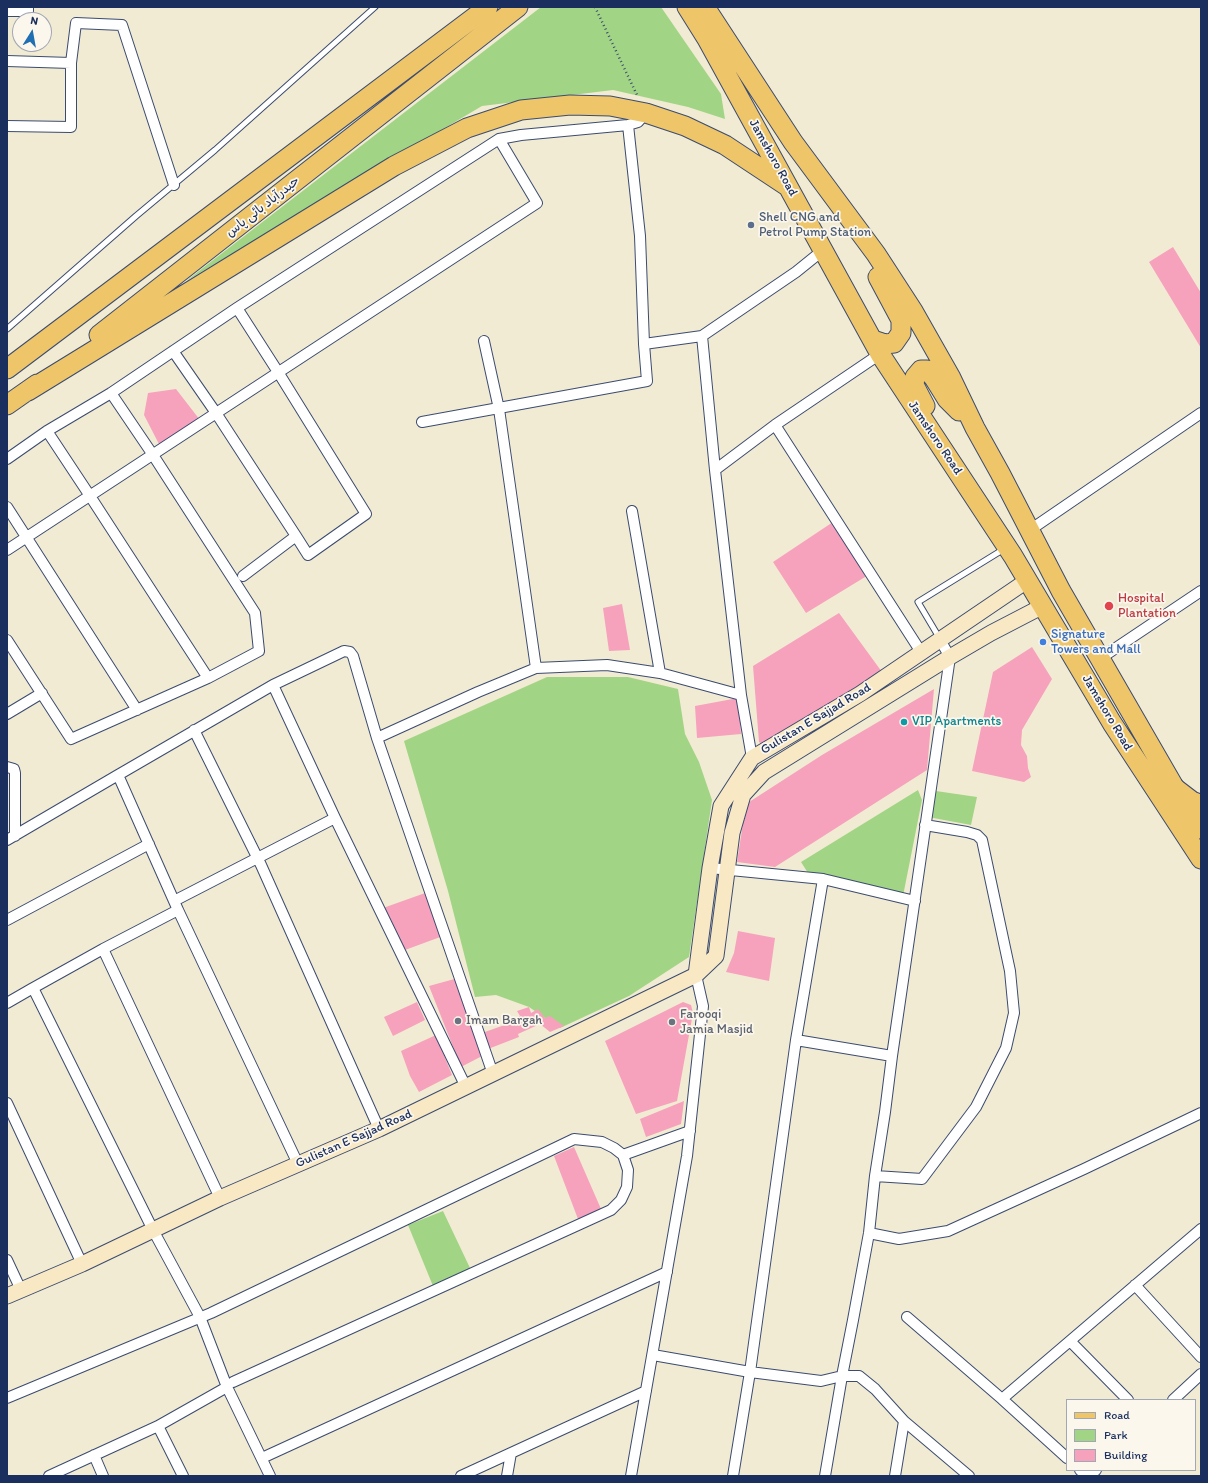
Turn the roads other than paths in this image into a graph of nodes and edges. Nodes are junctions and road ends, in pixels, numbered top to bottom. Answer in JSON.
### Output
{"nodes":[{"id":1,"x":28,"y":7,"type":"edge"},
{"id":2,"x":375,"y":7,"type":"edge"},
{"id":3,"x":488,"y":7,"type":"edge"},
{"id":4,"x":518,"y":7,"type":"edge"},
{"id":5,"x":687,"y":7,"type":"edge"},
{"id":6,"x":7,"y":11,"type":"edge"},
{"id":7,"x":710,"y":12,"type":"edge"},
{"id":8,"x":7,"y":61,"type":"edge"},
{"id":9,"x":71,"y":63,"type":"junction"},
{"id":10,"x":646,"y":112,"type":"junction"},
{"id":11,"x":628,"y":125,"type":"junction"},
{"id":12,"x":7,"y":126,"type":"edge"},
{"id":13,"x":499,"y":139,"type":"junction"},
{"id":14,"x":174,"y":185,"type":"junction"},
{"id":15,"x":790,"y":188,"type":"junction"},
{"id":16,"x":845,"y":212,"type":"junction"},
{"id":17,"x":822,"y":251,"type":"junction"},
{"id":18,"x":237,"y":308,"type":"junction"},
{"id":19,"x":7,"y":329,"type":"edge"},
{"id":20,"x":702,"y":336,"type":"junction"},
{"id":21,"x":484,"y":341,"type":"dead end"},
{"id":22,"x":644,"y":344,"type":"junction"},
{"id":23,"x":876,"y":347,"type":"junction"},
{"id":24,"x":173,"y":351,"type":"junction"},
{"id":25,"x":7,"y":369,"type":"edge"},
{"id":26,"x":278,"y":372,"type":"junction"},
{"id":27,"x":28,"y":391,"type":"junction"},
{"id":28,"x":111,"y":393,"type":"junction"},
{"id":29,"x":7,"y":405,"type":"edge"},
{"id":30,"x":499,"y":409,"type":"junction"},
{"id":31,"x":216,"y":413,"type":"junction"},
{"id":32,"x":1201,"y":413,"type":"edge"},
{"id":33,"x":422,"y":422,"type":"dead end"},
{"id":34,"x":775,"y":425,"type":"junction"},
{"id":35,"x":974,"y":428,"type":"junction"},
{"id":36,"x":47,"y":431,"type":"junction"},
{"id":37,"x":153,"y":455,"type":"junction"},
{"id":38,"x":7,"y":459,"type":"edge"},
{"id":39,"x":715,"y":470,"type":"junction"},
{"id":40,"x":962,"y":479,"type":"junction"},
{"id":41,"x":90,"y":496,"type":"junction"},
{"id":42,"x":7,"y":507,"type":"edge"},
{"id":43,"x":632,"y":511,"type":"dead end"},
{"id":44,"x":1030,"y":530,"type":"junction"},
{"id":45,"x":296,"y":536,"type":"junction"},
{"id":46,"x":27,"y":537,"type":"junction"},
{"id":47,"x":1007,"y":547,"type":"junction"},
{"id":48,"x":7,"y":550,"type":"edge"},
{"id":49,"x":243,"y":576,"type":"dead end"},
{"id":50,"x":1028,"y":580,"type":"junction"},
{"id":51,"x":1201,"y":591,"type":"edge"},
{"id":52,"x":1043,"y":606,"type":"junction"},
{"id":53,"x":7,"y":640,"type":"edge"},
{"id":54,"x":940,"y":640,"type":"junction"},
{"id":55,"x":921,"y":652,"type":"junction"},
{"id":56,"x":950,"y":657,"type":"junction"},
{"id":57,"x":1101,"y":658,"type":"junction"},
{"id":58,"x":536,"y":668,"type":"junction"},
{"id":59,"x":660,"y":673,"type":"junction"},
{"id":60,"x":208,"y":678,"type":"junction"},
{"id":61,"x":273,"y":685,"type":"junction"},
{"id":62,"x":42,"y":693,"type":"junction"},
{"id":63,"x":742,"y":695,"type":"junction"},
{"id":64,"x":137,"y":710,"type":"junction"},
{"id":65,"x":7,"y":714,"type":"edge"},
{"id":66,"x":194,"y":730,"type":"junction"},
{"id":67,"x":377,"y":738,"type":"junction"},
{"id":68,"x":752,"y":758,"type":"junction"},
{"id":69,"x":7,"y":767,"type":"edge"},
{"id":70,"x":118,"y":775,"type":"junction"},
{"id":71,"x":1173,"y":785,"type":"junction"},
{"id":72,"x":1201,"y":803,"type":"edge"},
{"id":73,"x":335,"y":818,"type":"junction"},
{"id":74,"x":925,"y":825,"type":"junction"},
{"id":75,"x":1201,"y":829,"type":"edge"},
{"id":76,"x":11,"y":838,"type":"edge"},
{"id":77,"x":149,"y":844,"type":"junction"},
{"id":78,"x":257,"y":857,"type":"junction"},
{"id":79,"x":1201,"y":859,"type":"edge"},
{"id":80,"x":710,"y":868,"type":"junction"},
{"id":81,"x":728,"y":870,"type":"junction"},
{"id":82,"x":823,"y":879,"type":"junction"},
{"id":83,"x":915,"y":901,"type":"junction"},
{"id":84,"x":176,"y":906,"type":"junction"},
{"id":85,"x":7,"y":920,"type":"edge"},
{"id":86,"x":103,"y":949,"type":"junction"},
{"id":87,"x":696,"y":975,"type":"junction"},
{"id":88,"x":33,"y":988,"type":"junction"},
{"id":89,"x":7,"y":1003,"type":"edge"},
{"id":90,"x":796,"y":1040,"type":"junction"},
{"id":91,"x":892,"y":1056,"type":"junction"},
{"id":92,"x":493,"y":1074,"type":"junction"},
{"id":93,"x":466,"y":1087,"type":"junction"},
{"id":94,"x":7,"y":1103,"type":"edge"},
{"id":95,"x":1201,"y":1113,"type":"edge"},
{"id":96,"x":378,"y":1129,"type":"junction"},
{"id":97,"x":690,"y":1131,"type":"junction"},
{"id":98,"x":623,"y":1155,"type":"junction"},
{"id":99,"x":298,"y":1164,"type":"junction"},
{"id":100,"x":875,"y":1176,"type":"junction"},
{"id":101,"x":220,"y":1198,"type":"junction"},
{"id":102,"x":1201,"y":1229,"type":"edge"},
{"id":103,"x":153,"y":1230,"type":"junction"},
{"id":104,"x":869,"y":1234,"type":"junction"},
{"id":105,"x":7,"y":1260,"type":"edge"},
{"id":106,"x":82,"y":1264,"type":"junction"},
{"id":107,"x":667,"y":1272,"type":"junction"},
{"id":108,"x":1135,"y":1285,"type":"junction"},
{"id":109,"x":21,"y":1290,"type":"junction"},
{"id":110,"x":7,"y":1296,"type":"edge"},
{"id":111,"x":200,"y":1317,"type":"junction"},
{"id":112,"x":907,"y":1317,"type":"dead end"},
{"id":113,"x":1070,"y":1341,"type":"junction"},
{"id":114,"x":653,"y":1355,"type":"junction"},
{"id":115,"x":1201,"y":1357,"type":"edge"},
{"id":116,"x":750,"y":1372,"type":"junction"},
{"id":117,"x":1201,"y":1374,"type":"edge"},
{"id":118,"x":842,"y":1376,"type":"junction"},
{"id":119,"x":230,"y":1384,"type":"junction"},
{"id":120,"x":646,"y":1391,"type":"junction"},
{"id":121,"x":7,"y":1398,"type":"edge"},
{"id":122,"x":1002,"y":1399,"type":"junction"},
{"id":123,"x":1127,"y":1399,"type":"edge"},
{"id":124,"x":1173,"y":1399,"type":"edge"},
{"id":125,"x":904,"y":1421,"type":"junction"},
{"id":126,"x":158,"y":1426,"type":"junction"},
{"id":127,"x":511,"y":1453,"type":"junction"},
{"id":128,"x":94,"y":1455,"type":"junction"},
{"id":129,"x":1066,"y":1457,"type":"edge"},
{"id":130,"x":262,"y":1458,"type":"junction"},
{"id":131,"x":49,"y":1476,"type":"edge"},
{"id":132,"x":103,"y":1476,"type":"edge"},
{"id":133,"x":183,"y":1476,"type":"edge"},
{"id":134,"x":270,"y":1476,"type":"edge"},
{"id":135,"x":461,"y":1476,"type":"edge"},
{"id":136,"x":507,"y":1476,"type":"edge"},
{"id":137,"x":631,"y":1476,"type":"edge"},
{"id":138,"x":733,"y":1476,"type":"edge"},
{"id":139,"x":825,"y":1476,"type":"edge"},
{"id":140,"x":895,"y":1476,"type":"edge"},
{"id":141,"x":969,"y":1476,"type":"edge"}],
"edges":[{"from":1,"to":6,"type":"street"},
{"from":2,"to":14,"type":"lane"},
{"from":3,"to":25,"type":"highway","name":"حیدرآباد بائی پاس"},
{"from":4,"to":27,"type":"highway","name":"حیدرآباد بائی پاس"},
{"from":5,"to":15,"type":"highway","name":"Jamshoro Road"},
{"from":7,"to":16,"type":"highway","name":"Jamshoro Road"},
{"from":8,"to":9,"type":"street"},
{"from":9,"to":12,"type":"street"},
{"from":9,"to":14,"type":"street"},
{"from":10,"to":11,"type":"street"},
{"from":10,"to":15,"type":"highway"},
{"from":10,"to":27,"type":"highway"},
{"from":11,"to":13,"type":"street"},
{"from":11,"to":22,"type":"street"},
{"from":13,"to":18,"type":"street"},
{"from":13,"to":26,"type":"street"},
{"from":14,"to":19,"type":"lane"},
{"from":15,"to":17,"type":"highway","name":"Jamshoro Road"},
{"from":16,"to":23,"type":"highway"},
{"from":16,"to":35,"type":"highway","name":"Jamshoro Road"},
{"from":17,"to":20,"type":"street"},
{"from":17,"to":23,"type":"highway","name":"Jamshoro Road"},
{"from":18,"to":24,"type":"street"},
{"from":18,"to":26,"type":"street"},
{"from":20,"to":22,"type":"street"},
{"from":20,"to":39,"type":"street"},
{"from":21,"to":30,"type":"street"},
{"from":22,"to":30,"type":"street"},
{"from":23,"to":34,"type":"street"},
{"from":23,"to":40,"type":"highway","name":"Jamshoro Road"},
{"from":24,"to":28,"type":"street"},
{"from":24,"to":31,"type":"street"},
{"from":26,"to":31,"type":"street"},
{"from":26,"to":45,"type":"street"},
{"from":27,"to":29,"type":"highway","name":"حیدرآباد بائی پاس"},
{"from":28,"to":36,"type":"street"},
{"from":28,"to":37,"type":"street"},
{"from":30,"to":33,"type":"street"},
{"from":30,"to":58,"type":"street"},
{"from":31,"to":37,"type":"street"},
{"from":31,"to":45,"type":"street"},
{"from":32,"to":44,"type":"street"},
{"from":34,"to":39,"type":"street"},
{"from":34,"to":55,"type":"street"},
{"from":35,"to":40,"type":"highway"},
{"from":35,"to":44,"type":"highway","name":"Jamshoro Road"},
{"from":36,"to":38,"type":"street"},
{"from":36,"to":41,"type":"street"},
{"from":37,"to":41,"type":"street"},
{"from":37,"to":60,"type":"street"},
{"from":39,"to":63,"type":"street"},
{"from":40,"to":47,"type":"highway","name":"Jamshoro Road"},
{"from":41,"to":46,"type":"street"},
{"from":41,"to":60,"type":"street"},
{"from":42,"to":46,"type":"street"},
{"from":43,"to":59,"type":"street"},
{"from":44,"to":57,"type":"highway","name":"Jamshoro Road"},
{"from":45,"to":49,"type":"street"},
{"from":46,"to":48,"type":"street"},
{"from":46,"to":64,"type":"street"},
{"from":47,"to":50,"type":"highway","name":"Jamshoro Road"},
{"from":47,"to":54,"type":"lane"},
{"from":50,"to":52,"type":"highway","name":"Jamshoro Road"},
{"from":50,"to":54,"type":"street","name":"Gulistan E Sajjad Road"},
{"from":51,"to":57,"type":"street"},
{"from":52,"to":56,"type":"street","name":"Gulistan E Sajjad Road"},
{"from":52,"to":79,"type":"highway","name":"Jamshoro Road"},
{"from":53,"to":62,"type":"street"},
{"from":54,"to":55,"type":"street","name":"Gulistan E Sajjad Road"},
{"from":54,"to":56,"type":"street"},
{"from":55,"to":68,"type":"street","name":"Gulistan E Sajjad Road"},
{"from":56,"to":74,"type":"street"},
{"from":56,"to":81,"type":"street","name":"Gulistan E Sajjad Road"},
{"from":57,"to":71,"type":"highway","name":"Jamshoro Road"},
{"from":58,"to":59,"type":"street"},
{"from":58,"to":67,"type":"street"},
{"from":59,"to":63,"type":"street"},
{"from":60,"to":64,"type":"street"},
{"from":61,"to":66,"type":"street"},
{"from":61,"to":67,"type":"street"},
{"from":61,"to":73,"type":"street"},
{"from":62,"to":64,"type":"street"},
{"from":62,"to":65,"type":"street"},
{"from":63,"to":68,"type":"street"},
{"from":66,"to":70,"type":"street"},
{"from":66,"to":78,"type":"street"},
{"from":67,"to":92,"type":"street"},
{"from":68,"to":80,"type":"street","name":"Gulistan E Sajjad Road"},
{"from":69,"to":76,"type":"street"},
{"from":70,"to":76,"type":"street"},
{"from":70,"to":77,"type":"street"},
{"from":71,"to":72,"type":"main road"},
{"from":71,"to":75,"type":"highway","name":"Jamshoro Road"},
{"from":73,"to":78,"type":"street"},
{"from":73,"to":93,"type":"street"},
{"from":74,"to":83,"type":"street"},
{"from":74,"to":100,"type":"street"},
{"from":77,"to":84,"type":"street"},
{"from":77,"to":85,"type":"street"},
{"from":78,"to":84,"type":"street"},
{"from":78,"to":96,"type":"street"},
{"from":80,"to":81,"type":"street"},
{"from":80,"to":87,"type":"street","name":"Gulistan E Sajjad Road"},
{"from":81,"to":82,"type":"street"},
{"from":81,"to":87,"type":"street","name":"Gulistan E Sajjad Road"},
{"from":82,"to":83,"type":"street"},
{"from":82,"to":90,"type":"street"},
{"from":83,"to":91,"type":"street"},
{"from":84,"to":86,"type":"street"},
{"from":84,"to":99,"type":"street"},
{"from":86,"to":88,"type":"street"},
{"from":86,"to":101,"type":"street"},
{"from":87,"to":92,"type":"street","name":"Gulistan E Sajjad Road"},
{"from":87,"to":97,"type":"street"},
{"from":88,"to":89,"type":"street"},
{"from":88,"to":103,"type":"street"},
{"from":90,"to":91,"type":"street"},
{"from":90,"to":116,"type":"street"},
{"from":91,"to":100,"type":"street"},
{"from":92,"to":93,"type":"street","name":"Gulistan E Sajjad Road"},
{"from":93,"to":96,"type":"street","name":"Gulistan E Sajjad Road"},
{"from":94,"to":106,"type":"street"},
{"from":95,"to":104,"type":"street"},
{"from":96,"to":99,"type":"street","name":"Gulistan E Sajjad Road"},
{"from":97,"to":98,"type":"street"},
{"from":97,"to":107,"type":"street"},
{"from":98,"to":111,"type":"street"},
{"from":98,"to":119,"type":"street"},
{"from":99,"to":101,"type":"street","name":"Gulistan E Sajjad Road"},
{"from":100,"to":104,"type":"street"},
{"from":101,"to":103,"type":"street","name":"Gulistan E Sajjad Road"},
{"from":102,"to":108,"type":"street"},
{"from":103,"to":106,"type":"street","name":"Gulistan E Sajjad Road"},
{"from":103,"to":111,"type":"street"},
{"from":104,"to":118,"type":"street"},
{"from":105,"to":109,"type":"street"},
{"from":106,"to":109,"type":"street","name":"Gulistan E Sajjad Road"},
{"from":107,"to":114,"type":"street"},
{"from":107,"to":130,"type":"street"},
{"from":108,"to":113,"type":"street"},
{"from":108,"to":115,"type":"street"},
{"from":109,"to":110,"type":"street","name":"Gulistan E Sajjad Road"},
{"from":111,"to":119,"type":"street"},
{"from":111,"to":121,"type":"street"},
{"from":112,"to":122,"type":"street"},
{"from":113,"to":122,"type":"street"},
{"from":113,"to":123,"type":"street"},
{"from":114,"to":116,"type":"street"},
{"from":114,"to":120,"type":"street"},
{"from":116,"to":118,"type":"street"},
{"from":116,"to":138,"type":"street"},
{"from":117,"to":124,"type":"street"},
{"from":118,"to":125,"type":"street"},
{"from":118,"to":139,"type":"street"},
{"from":119,"to":126,"type":"street"},
{"from":119,"to":130,"type":"street"},
{"from":120,"to":127,"type":"street"},
{"from":120,"to":137,"type":"street"},
{"from":122,"to":129,"type":"street"},
{"from":125,"to":140,"type":"street"},
{"from":125,"to":141,"type":"street"},
{"from":126,"to":128,"type":"street"},
{"from":126,"to":133,"type":"street"},
{"from":127,"to":135,"type":"street"},
{"from":127,"to":136,"type":"street"},
{"from":128,"to":131,"type":"street"},
{"from":128,"to":132,"type":"street"},
{"from":130,"to":134,"type":"street"}]}
